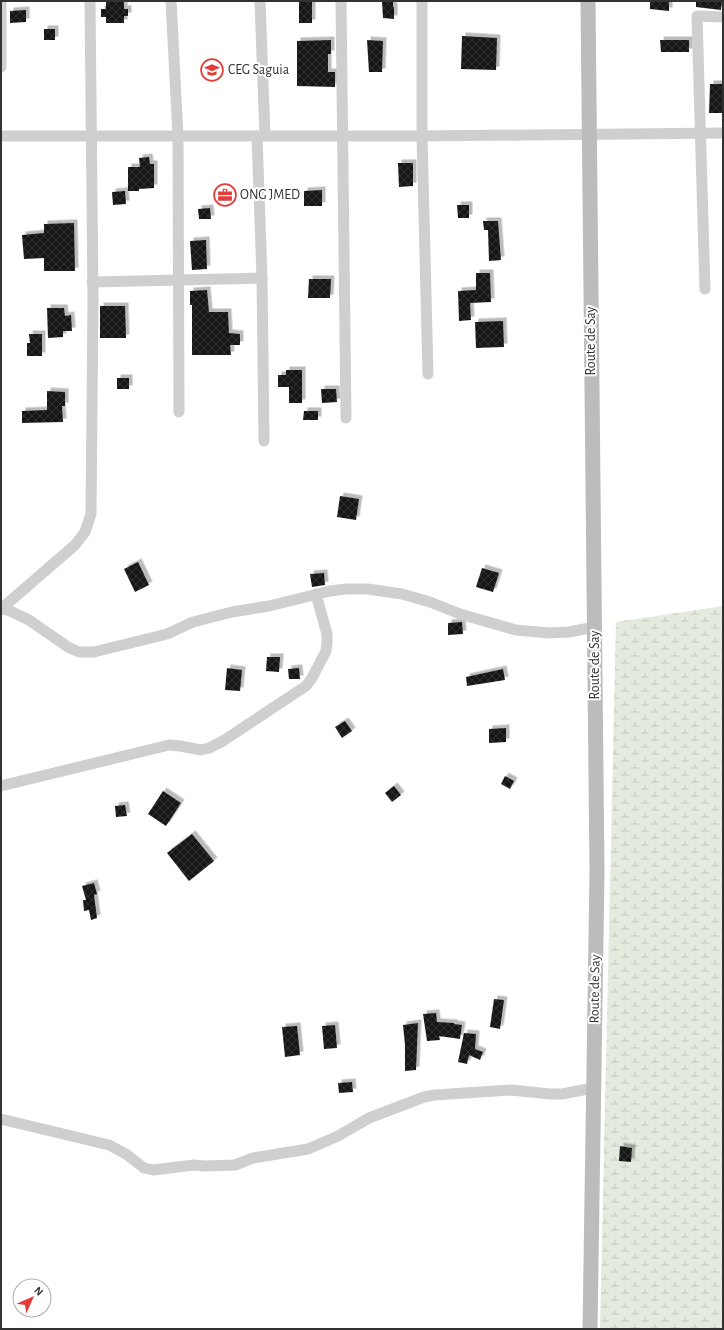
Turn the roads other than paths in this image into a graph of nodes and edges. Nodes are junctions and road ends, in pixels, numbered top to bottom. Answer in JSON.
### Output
{"nodes":[{"id":1,"x":1,"y":1,"type":"edge"},
{"id":2,"x":90,"y":1,"type":"edge"},
{"id":3,"x":171,"y":1,"type":"edge"},
{"id":4,"x":260,"y":1,"type":"edge"},
{"id":5,"x":341,"y":1,"type":"edge"},
{"id":6,"x":422,"y":1,"type":"edge"},
{"id":7,"x":588,"y":1,"type":"edge"},
{"id":8,"x":723,"y":16,"type":"edge"},
{"id":9,"x":1,"y":67,"type":"edge"},
{"id":10,"x":588,"y":133,"type":"junction"},
{"id":11,"x":723,"y":133,"type":"edge"},
{"id":12,"x":701,"y":134,"type":"junction"},
{"id":13,"x":1,"y":136,"type":"edge"},
{"id":14,"x":91,"y":136,"type":"junction"},
{"id":15,"x":178,"y":136,"type":"junction"},
{"id":16,"x":261,"y":136,"type":"junction"},
{"id":17,"x":342,"y":136,"type":"junction"},
{"id":18,"x":422,"y":136,"type":"junction"},
{"id":19,"x":262,"y":278,"type":"junction"},
{"id":20,"x":178,"y":281,"type":"junction"},
{"id":21,"x":92,"y":282,"type":"junction"},
{"id":22,"x":705,"y":289,"type":"dead end"},
{"id":23,"x":428,"y":374,"type":"dead end"},
{"id":24,"x":179,"y":412,"type":"dead end"},
{"id":25,"x":346,"y":418,"type":"dead end"},
{"id":26,"x":264,"y":441,"type":"dead end"},
{"id":27,"x":316,"y":594,"type":"junction"},
{"id":28,"x":1,"y":609,"type":"edge"},
{"id":29,"x":595,"y":627,"type":"junction"},
{"id":30,"x":1,"y":786,"type":"edge"},
{"id":31,"x":593,"y":1088,"type":"junction"},
{"id":32,"x":1,"y":1119,"type":"edge"},
{"id":33,"x":590,"y":1329,"type":"edge"}],
"edges":[{"from":1,"to":9,"type":"street"},
{"from":2,"to":14,"type":"street"},
{"from":3,"to":15,"type":"street"},
{"from":4,"to":16,"type":"street"},
{"from":5,"to":17,"type":"street"},
{"from":6,"to":18,"type":"street"},
{"from":7,"to":10,"type":"main road","name":"Route de Say"},
{"from":8,"to":12,"type":"street"},
{"from":10,"to":12,"type":"street"},
{"from":10,"to":18,"type":"street"},
{"from":10,"to":29,"type":"main road","name":"Route de Say"},
{"from":11,"to":12,"type":"street"},
{"from":12,"to":22,"type":"street"},
{"from":13,"to":14,"type":"street"},
{"from":14,"to":15,"type":"street"},
{"from":14,"to":21,"type":"street"},
{"from":15,"to":16,"type":"street"},
{"from":15,"to":20,"type":"street"},
{"from":16,"to":17,"type":"street"},
{"from":16,"to":19,"type":"street"},
{"from":17,"to":18,"type":"street"},
{"from":17,"to":25,"type":"street"},
{"from":18,"to":23,"type":"street"},
{"from":19,"to":20,"type":"street"},
{"from":19,"to":26,"type":"street"},
{"from":20,"to":21,"type":"street"},
{"from":20,"to":24,"type":"street"},
{"from":21,"to":28,"type":"street"},
{"from":27,"to":28,"type":"street"},
{"from":27,"to":29,"type":"street"},
{"from":27,"to":30,"type":"street"},
{"from":29,"to":31,"type":"main road","name":"Route de Say"},
{"from":31,"to":32,"type":"street"},
{"from":31,"to":33,"type":"main road","name":"Route de Say"}]}
